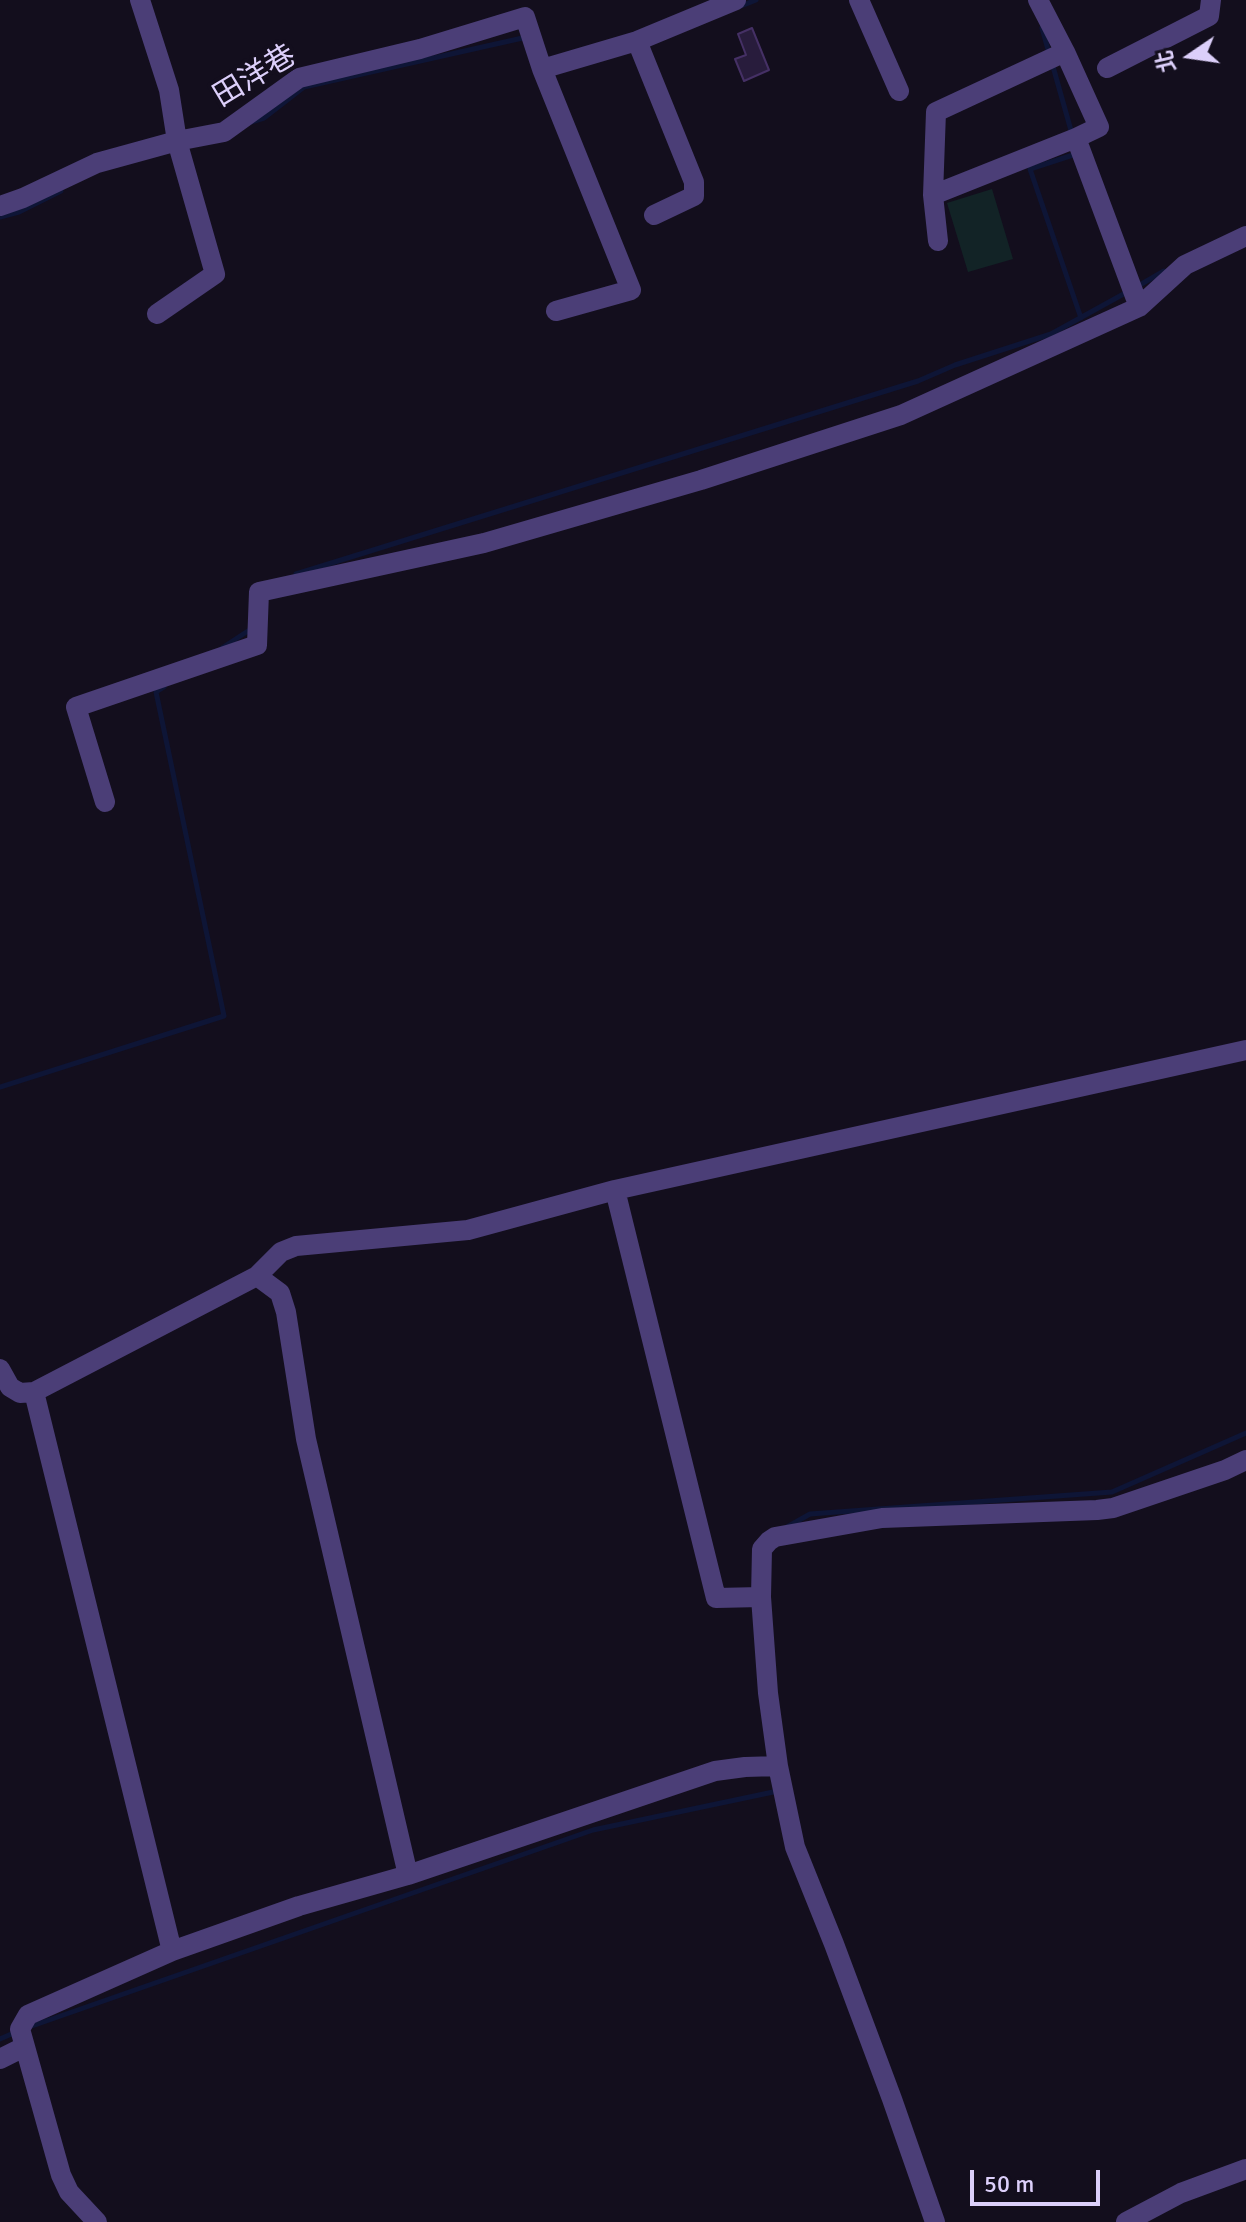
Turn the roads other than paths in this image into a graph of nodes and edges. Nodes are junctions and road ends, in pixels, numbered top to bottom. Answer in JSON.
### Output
{"nodes":[{"id":1,"x":140,"y":0,"type":"edge"},
{"id":2,"x":736,"y":0,"type":"edge"},
{"id":3,"x":859,"y":0,"type":"edge"},
{"id":4,"x":1038,"y":0,"type":"edge"},
{"id":5,"x":1211,"y":0,"type":"edge"},
{"id":6,"x":637,"y":41,"type":"junction"},
{"id":7,"x":1065,"y":52,"type":"junction"},
{"id":8,"x":1107,"y":68,"type":"dead end"},
{"id":9,"x":542,"y":69,"type":"junction"},
{"id":10,"x":899,"y":91,"type":"dead end"},
{"id":11,"x":1076,"y":138,"type":"junction"},
{"id":12,"x":177,"y":141,"type":"junction"},
{"id":13,"x":933,"y":195,"type":"junction"},
{"id":14,"x":0,"y":206,"type":"edge"},
{"id":15,"x":654,"y":215,"type":"dead end"},
{"id":16,"x":1246,"y":236,"type":"edge"},
{"id":17,"x":938,"y":241,"type":"dead end"},
{"id":18,"x":1139,"y":307,"type":"junction"},
{"id":19,"x":556,"y":311,"type":"dead end"},
{"id":20,"x":157,"y":314,"type":"dead end"},
{"id":21,"x":105,"y":802,"type":"dead end"},
{"id":22,"x":1246,"y":1050,"type":"edge"},
{"id":23,"x":615,"y":1190,"type":"junction"},
{"id":24,"x":257,"y":1276,"type":"junction"},
{"id":25,"x":0,"y":1369,"type":"edge"},
{"id":26,"x":34,"y":1392,"type":"junction"},
{"id":27,"x":1246,"y":1460,"type":"edge"},
{"id":28,"x":761,"y":1597,"type":"junction"},
{"id":29,"x":778,"y":1766,"type":"junction"},
{"id":30,"x":408,"y":1875,"type":"junction"},
{"id":31,"x":172,"y":1951,"type":"junction"},
{"id":32,"x":24,"y":2047,"type":"junction"},
{"id":33,"x":0,"y":2059,"type":"edge"},
{"id":34,"x":1246,"y":2169,"type":"edge"},
{"id":35,"x":97,"y":2222,"type":"edge"},
{"id":36,"x":935,"y":2222,"type":"edge"},
{"id":37,"x":1126,"y":2222,"type":"edge"}],
"edges":[{"from":1,"to":12,"type":"street"},
{"from":2,"to":6,"type":"street"},
{"from":3,"to":10,"type":"street"},
{"from":4,"to":7,"type":"street"},
{"from":5,"to":8,"type":"street"},
{"from":6,"to":9,"type":"street"},
{"from":6,"to":15,"type":"street"},
{"from":7,"to":11,"type":"street"},
{"from":7,"to":13,"type":"street"},
{"from":9,"to":12,"type":"street","name":"田洋巷"},
{"from":9,"to":19,"type":"street"},
{"from":11,"to":13,"type":"street"},
{"from":11,"to":18,"type":"street"},
{"from":12,"to":14,"type":"street","name":"田洋巷"},
{"from":12,"to":20,"type":"street"},
{"from":13,"to":17,"type":"street"},
{"from":16,"to":18,"type":"street"},
{"from":18,"to":21,"type":"street"},
{"from":22,"to":23,"type":"street"},
{"from":23,"to":24,"type":"street"},
{"from":23,"to":28,"type":"street"},
{"from":24,"to":26,"type":"street"},
{"from":24,"to":30,"type":"street"},
{"from":25,"to":26,"type":"street"},
{"from":26,"to":31,"type":"street"},
{"from":27,"to":28,"type":"street"},
{"from":28,"to":29,"type":"street"},
{"from":29,"to":30,"type":"street"},
{"from":29,"to":36,"type":"street"},
{"from":30,"to":31,"type":"street"},
{"from":31,"to":32,"type":"street"},
{"from":32,"to":33,"type":"street"},
{"from":32,"to":35,"type":"street"},
{"from":34,"to":37,"type":"street"}]}
